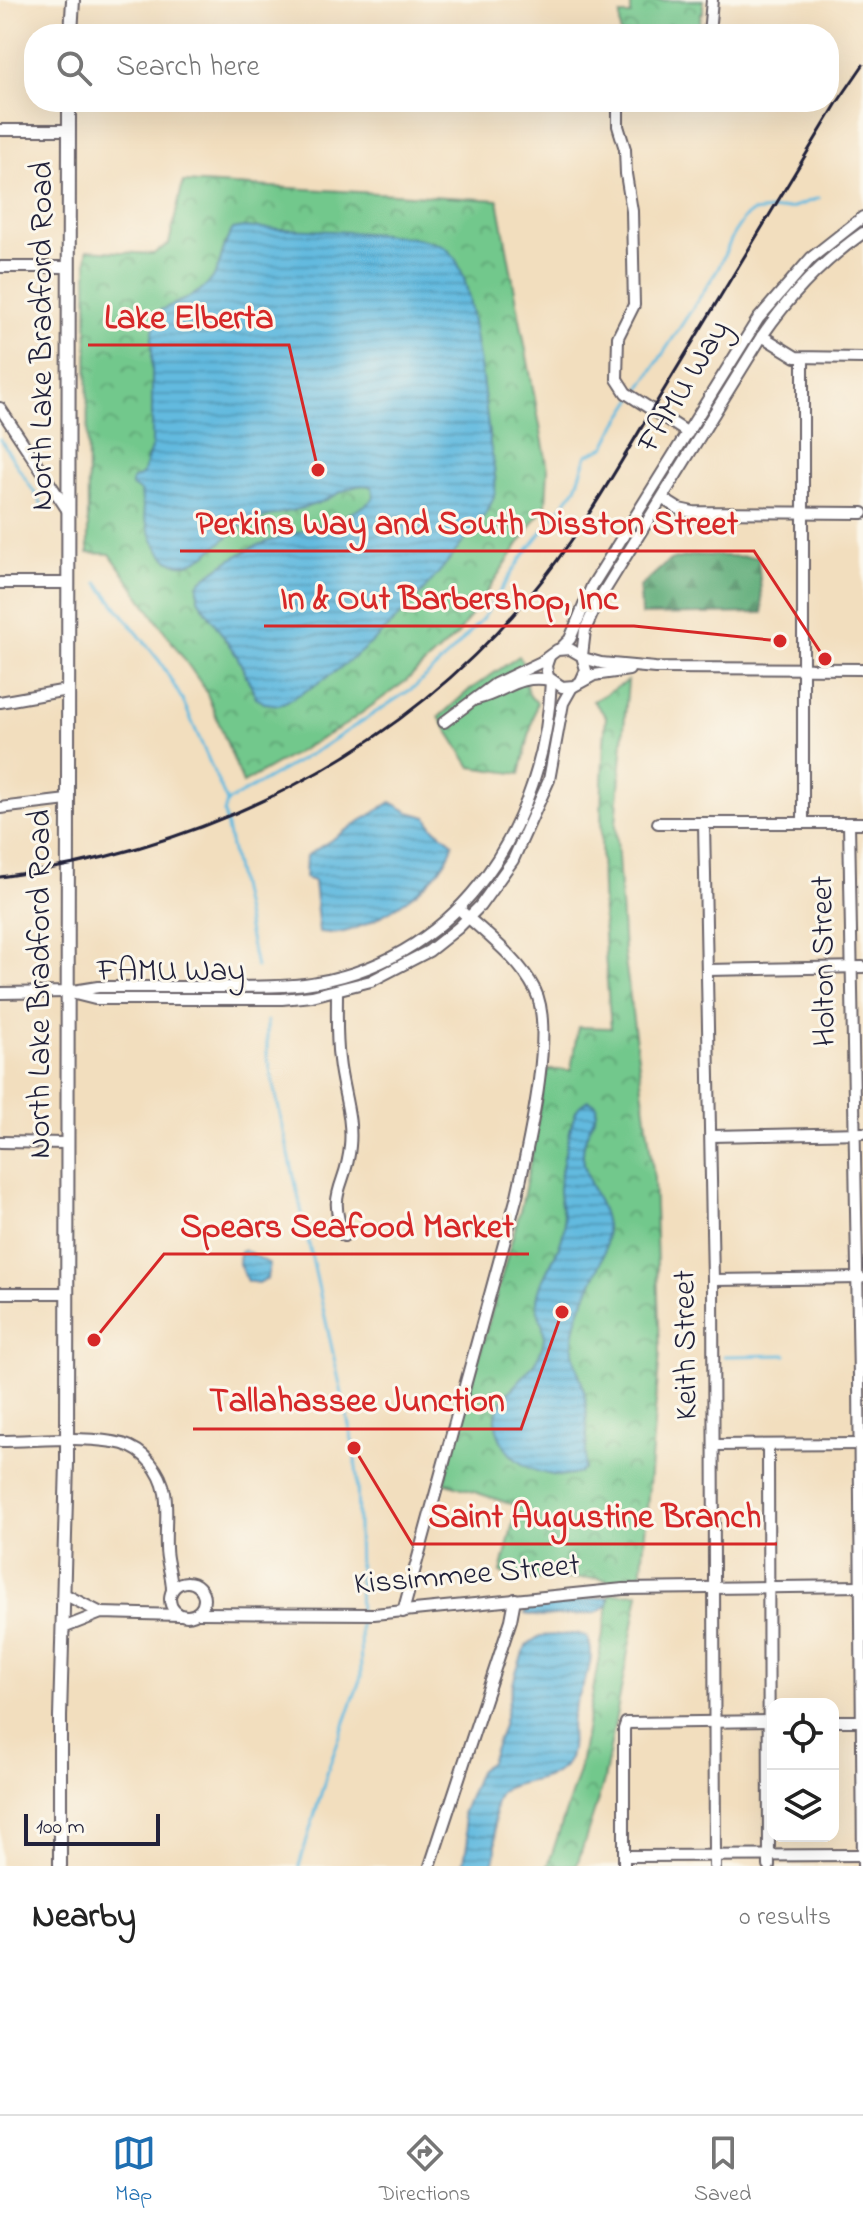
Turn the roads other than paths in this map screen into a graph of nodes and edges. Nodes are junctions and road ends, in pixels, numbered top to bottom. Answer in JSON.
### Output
{"nodes":[{"id":1,"x":73,"y":0,"type":"edge"},
{"id":2,"x":712,"y":0,"type":"edge"},
{"id":3,"x":72,"y":24,"type":"edge"},
{"id":4,"x":710,"y":24,"type":"edge"},
{"id":5,"x":69,"y":112,"type":"edge"},
{"id":6,"x":618,"y":112,"type":"edge"},
{"id":7,"x":0,"y":130,"type":"edge"},
{"id":8,"x":69,"y":130,"type":"junction"},
{"id":9,"x":863,"y":217,"type":"edge"},
{"id":10,"x":863,"y":233,"type":"edge"},
{"id":11,"x":0,"y":267,"type":"edge"},
{"id":12,"x":69,"y":267,"type":"junction"},
{"id":13,"x":762,"y":336,"type":"junction"},
{"id":14,"x":803,"y":358,"type":"junction"},
{"id":15,"x":863,"y":358,"type":"edge"},
{"id":16,"x":0,"y":408,"type":"edge"},
{"id":17,"x":688,"y":433,"type":"junction"},
{"id":18,"x":663,"y":499,"type":"junction"},
{"id":19,"x":68,"y":511,"type":"junction"},
{"id":20,"x":802,"y":513,"type":"junction"},
{"id":21,"x":863,"y":513,"type":"edge"},
{"id":22,"x":0,"y":583,"type":"edge"},
{"id":23,"x":68,"y":583,"type":"junction"},
{"id":24,"x":560,"y":649,"type":"junction"},
{"id":25,"x":549,"y":657,"type":"junction"},
{"id":26,"x":583,"y":657,"type":"junction"},
{"id":27,"x":655,"y":668,"type":"junction"},
{"id":28,"x":803,"y":669,"type":"junction"},
{"id":29,"x":863,"y":669,"type":"edge"},
{"id":30,"x":551,"y":680,"type":"junction"},
{"id":31,"x":576,"y":684,"type":"junction"},
{"id":32,"x":67,"y":690,"type":"junction"},
{"id":33,"x":477,"y":700,"type":"junction"},
{"id":34,"x":0,"y":702,"type":"edge"},
{"id":35,"x":444,"y":722,"type":"dead end"},
{"id":36,"x":67,"y":800,"type":"junction"},
{"id":37,"x":0,"y":808,"type":"edge"},
{"id":38,"x":658,"y":823,"type":"dead end"},
{"id":39,"x":803,"y":823,"type":"junction"},
{"id":40,"x":849,"y":823,"type":"junction"},
{"id":41,"x":863,"y":823,"type":"edge"},
{"id":42,"x":704,"y":824,"type":"junction"},
{"id":43,"x":459,"y":909,"type":"junction"},
{"id":44,"x":469,"y":918,"type":"junction"},
{"id":45,"x":857,"y":967,"type":"edge"},
{"id":46,"x":707,"y":970,"type":"junction"},
{"id":47,"x":67,"y":992,"type":"junction"},
{"id":48,"x":337,"y":992,"type":"junction"},
{"id":49,"x":0,"y":993,"type":"edge"},
{"id":50,"x":859,"y":1134,"type":"edge"},
{"id":51,"x":711,"y":1136,"type":"junction"},
{"id":52,"x":0,"y":1142,"type":"edge"},
{"id":53,"x":66,"y":1143,"type":"junction"},
{"id":54,"x":344,"y":1236,"type":"dead end"},
{"id":55,"x":860,"y":1278,"type":"edge"},
{"id":56,"x":713,"y":1280,"type":"junction"},
{"id":57,"x":0,"y":1293,"type":"edge"},
{"id":58,"x":66,"y":1293,"type":"junction"},
{"id":59,"x":0,"y":1441,"type":"edge"},
{"id":60,"x":67,"y":1441,"type":"junction"},
{"id":61,"x":861,"y":1444,"type":"edge"},
{"id":62,"x":714,"y":1445,"type":"junction"},
{"id":63,"x":768,"y":1445,"type":"junction"},
{"id":64,"x":171,"y":1571,"type":"junction"},
{"id":65,"x":187,"y":1582,"type":"junction"},
{"id":66,"x":862,"y":1586,"type":"edge"},
{"id":67,"x":715,"y":1587,"type":"junction"},
{"id":68,"x":768,"y":1587,"type":"junction"},
{"id":69,"x":171,"y":1593,"type":"junction"},
{"id":70,"x":64,"y":1594,"type":"junction"},
{"id":71,"x":204,"y":1597,"type":"junction"},
{"id":72,"x":515,"y":1599,"type":"junction"},
{"id":73,"x":403,"y":1612,"type":"junction"},
{"id":74,"x":101,"y":1613,"type":"junction"},
{"id":75,"x":150,"y":1613,"type":"junction"},
{"id":76,"x":197,"y":1613,"type":"junction"},
{"id":77,"x":221,"y":1613,"type":"junction"},
{"id":78,"x":180,"y":1615,"type":"junction"},
{"id":79,"x":63,"y":1628,"type":"junction"},
{"id":80,"x":770,"y":1698,"type":"edge"},
{"id":81,"x":767,"y":1721,"type":"edge"},
{"id":82,"x":839,"y":1721,"type":"edge"},
{"id":83,"x":863,"y":1721,"type":"edge"},
{"id":84,"x":716,"y":1722,"type":"junction"},
{"id":85,"x":770,"y":1770,"type":"edge"},
{"id":86,"x":863,"y":1855,"type":"edge"},
{"id":87,"x":624,"y":1861,"type":"edge"},
{"id":88,"x":715,"y":1861,"type":"edge"},
{"id":89,"x":769,"y":1861,"type":"edge"},
{"id":90,"x":60,"y":1866,"type":"edge"},
{"id":91,"x":430,"y":1866,"type":"edge"},
{"id":92,"x":863,"y":1866,"type":"edge"}],
"edges":[{"from":1,"to":3,"type":"main road"},
{"from":2,"to":4,"type":"street"},
{"from":5,"to":8,"type":"main road","name":"North Lake Bradford Road"},
{"from":6,"to":17,"type":"street"},
{"from":7,"to":8,"type":"street"},
{"from":8,"to":12,"type":"main road","name":"North Lake Bradford Road"},
{"from":9,"to":17,"type":"street","name":"FAMU Way"},
{"from":10,"to":13,"type":"street","name":"FAMU Way"},
{"from":11,"to":12,"type":"street"},
{"from":12,"to":19,"type":"main road","name":"North Lake Bradford Road"},
{"from":13,"to":14,"type":"street"},
{"from":13,"to":18,"type":"street","name":"FAMU Way"},
{"from":14,"to":15,"type":"street"},
{"from":14,"to":20,"type":"street"},
{"from":16,"to":19,"type":"street"},
{"from":17,"to":24,"type":"street","name":"FAMU Way"},
{"from":18,"to":20,"type":"street"},
{"from":18,"to":26,"type":"street","name":"FAMU Way"},
{"from":19,"to":23,"type":"main road","name":"North Lake Bradford Road"},
{"from":20,"to":21,"type":"street"},
{"from":20,"to":28,"type":"street"},
{"from":22,"to":23,"type":"street"},
{"from":23,"to":32,"type":"main road","name":"North Lake Bradford Road"},
{"from":24,"to":25,"type":"street","name":"FAMU Way"},
{"from":24,"to":26,"type":"street"},
{"from":25,"to":30,"type":"street","name":"FAMU Way"},
{"from":25,"to":33,"type":"street"},
{"from":26,"to":27,"type":"street"},
{"from":26,"to":31,"type":"street","name":"FAMU Way"},
{"from":27,"to":28,"type":"street"},
{"from":27,"to":31,"type":"street"},
{"from":28,"to":29,"type":"street"},
{"from":28,"to":39,"type":"street"},
{"from":30,"to":31,"type":"street"},
{"from":30,"to":33,"type":"street"},
{"from":30,"to":43,"type":"street","name":"FAMU Way"},
{"from":31,"to":44,"type":"street","name":"FAMU Way"},
{"from":32,"to":34,"type":"street"},
{"from":32,"to":36,"type":"main road","name":"North Lake Bradford Road"},
{"from":33,"to":35,"type":"street"},
{"from":36,"to":37,"type":"street"},
{"from":36,"to":47,"type":"main road","name":"North Lake Bradford Road"},
{"from":38,"to":42,"type":"street"},
{"from":39,"to":40,"type":"street"},
{"from":39,"to":42,"type":"street"},
{"from":40,"to":41,"type":"street"},
{"from":40,"to":45,"type":"street","name":"Holton Street"},
{"from":42,"to":46,"type":"street","name":"Keith Street"},
{"from":43,"to":44,"type":"street"},
{"from":43,"to":47,"type":"street","name":"FAMU Way"},
{"from":44,"to":48,"type":"street","name":"FAMU Way"},
{"from":44,"to":73,"type":"street"},
{"from":45,"to":46,"type":"street"},
{"from":45,"to":50,"type":"street","name":"Holton Street"},
{"from":46,"to":51,"type":"street","name":"Keith Street"},
{"from":47,"to":48,"type":"street","name":"FAMU Way"},
{"from":47,"to":49,"type":"street"},
{"from":47,"to":53,"type":"main road","name":"North Lake Bradford Road"},
{"from":48,"to":54,"type":"street"},
{"from":50,"to":51,"type":"street"},
{"from":50,"to":55,"type":"street","name":"Holton Street"},
{"from":51,"to":56,"type":"street","name":"Keith Street"},
{"from":52,"to":53,"type":"street"},
{"from":53,"to":58,"type":"main road","name":"North Lake Bradford Road"},
{"from":55,"to":56,"type":"street"},
{"from":55,"to":61,"type":"street","name":"Holton Street"},
{"from":56,"to":62,"type":"street","name":"Keith Street"},
{"from":57,"to":58,"type":"street"},
{"from":58,"to":60,"type":"main road","name":"North Lake Bradford Road"},
{"from":59,"to":60,"type":"street"},
{"from":60,"to":64,"type":"street"},
{"from":60,"to":70,"type":"main road","name":"North Lake Bradford Road"},
{"from":61,"to":63,"type":"street"},
{"from":61,"to":66,"type":"street","name":"Holton Street"},
{"from":62,"to":63,"type":"street"},
{"from":62,"to":67,"type":"street","name":"Keith Street"},
{"from":63,"to":68,"type":"street"},
{"from":64,"to":65,"type":"street"},
{"from":64,"to":69,"type":"street"},
{"from":65,"to":69,"type":"street"},
{"from":65,"to":71,"type":"street"},
{"from":66,"to":68,"type":"street","name":"Kissimmee Street"},
{"from":66,"to":83,"type":"street","name":"Holton Street"},
{"from":67,"to":68,"type":"street","name":"Kissimmee Street"},
{"from":67,"to":72,"type":"street","name":"Kissimmee Street"},
{"from":67,"to":84,"type":"street","name":"Keith Street"},
{"from":68,"to":80,"type":"street"},
{"from":69,"to":75,"type":"street"},
{"from":69,"to":78,"type":"street"},
{"from":70,"to":74,"type":"street"},
{"from":70,"to":79,"type":"main road","name":"North Lake Bradford Road"},
{"from":71,"to":76,"type":"street"},
{"from":71,"to":77,"type":"street"},
{"from":72,"to":73,"type":"street","name":"Kissimmee Street"},
{"from":72,"to":91,"type":"street"},
{"from":73,"to":77,"type":"street","name":"Kissimmee Street"},
{"from":74,"to":75,"type":"street"},
{"from":74,"to":79,"type":"street"},
{"from":75,"to":78,"type":"street"},
{"from":76,"to":77,"type":"street","name":"Kissimmee Street"},
{"from":76,"to":78,"type":"street"},
{"from":79,"to":90,"type":"main road","name":"North Lake Bradford Road"},
{"from":81,"to":84,"type":"street"},
{"from":82,"to":83,"type":"street"},
{"from":83,"to":86,"type":"street","name":"Holton Street"},
{"from":84,"to":87,"type":"street"},
{"from":84,"to":88,"type":"street","name":"Keith Street"},
{"from":85,"to":89,"type":"street"},
{"from":86,"to":89,"type":"street"},
{"from":86,"to":92,"type":"street","name":"Holton Street"},
{"from":87,"to":88,"type":"street"},
{"from":88,"to":89,"type":"street"}]}
